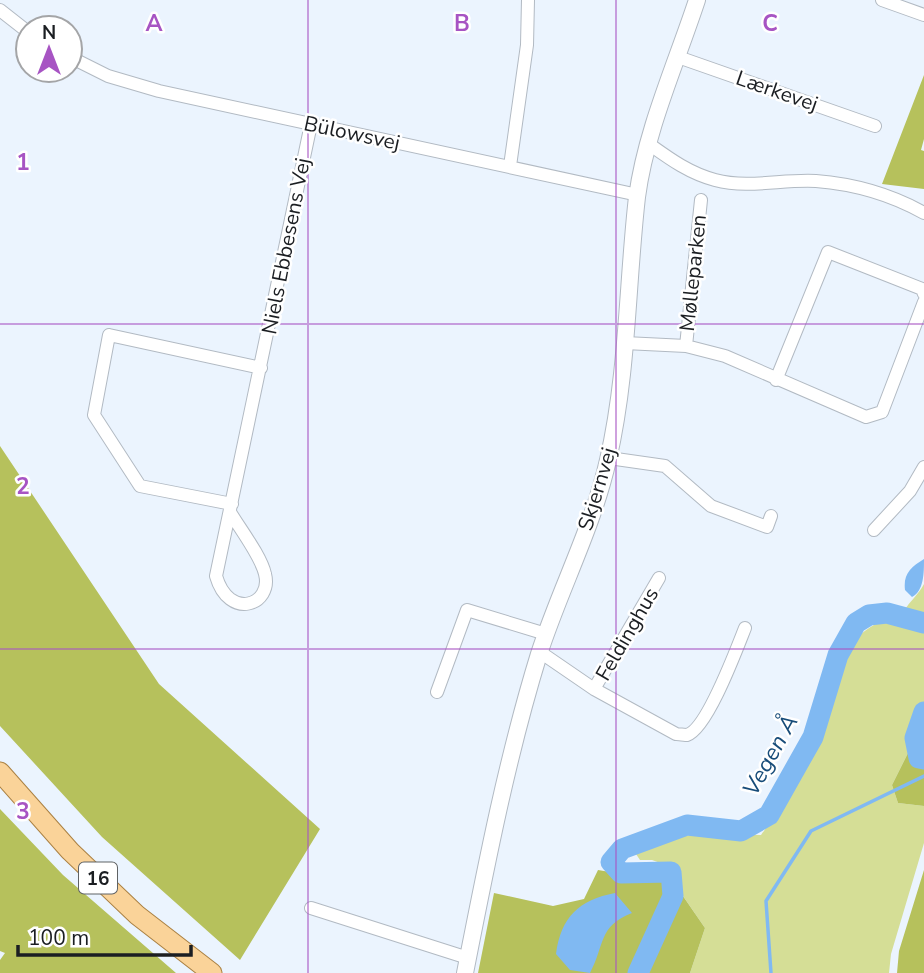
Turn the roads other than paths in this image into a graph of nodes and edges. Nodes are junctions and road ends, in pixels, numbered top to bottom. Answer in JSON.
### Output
{"nodes":[{"id":1,"x":528,"y":0,"type":"edge"},
{"id":2,"x":697,"y":0,"type":"edge"},
{"id":3,"x":882,"y":0,"type":"edge"},
{"id":4,"x":0,"y":10,"type":"edge"},
{"id":5,"x":924,"y":15,"type":"edge"},
{"id":6,"x":14,"y":21,"type":"edge"},
{"id":7,"x":678,"y":57,"type":"junction"},
{"id":8,"x":84,"y":64,"type":"edge"},
{"id":9,"x":311,"y":124,"type":"junction"},
{"id":10,"x":875,"y":126,"type":"dead end"},
{"id":11,"x":649,"y":144,"type":"junction"},
{"id":12,"x":510,"y":166,"type":"junction"},
{"id":13,"x":638,"y":195,"type":"junction"},
{"id":14,"x":701,"y":200,"type":"dead end"},
{"id":15,"x":924,"y":213,"type":"edge"},
{"id":16,"x":924,"y":294,"type":"edge"},
{"id":17,"x":924,"y":302,"type":"edge"},
{"id":18,"x":625,"y":343,"type":"junction"},
{"id":19,"x":686,"y":346,"type":"junction"},
{"id":20,"x":261,"y":368,"type":"junction"},
{"id":21,"x":776,"y":380,"type":"junction"},
{"id":22,"x":608,"y":458,"type":"junction"},
{"id":23,"x":924,"y":467,"type":"edge"},
{"id":24,"x":231,"y":508,"type":"junction"},
{"id":25,"x":771,"y":516,"type":"dead end"},
{"id":26,"x":874,"y":530,"type":"dead end"},
{"id":27,"x":659,"y":578,"type":"dead end"},
{"id":28,"x":746,"y":628,"type":"dead end"},
{"id":29,"x":546,"y":634,"type":"junction"},
{"id":30,"x":540,"y":652,"type":"junction"},
{"id":31,"x":594,"y":689,"type":"junction"},
{"id":32,"x":437,"y":692,"type":"dead end"},
{"id":33,"x":0,"y":772,"type":"edge"},
{"id":34,"x":312,"y":908,"type":"dead end"},
{"id":35,"x":466,"y":966,"type":"edge"},
{"id":36,"x":211,"y":972,"type":"edge"}],
"edges":[{"from":1,"to":12,"type":"street"},
{"from":2,"to":7,"type":"street","name":"Skjernvej"},
{"from":3,"to":5,"type":"street"},
{"from":4,"to":6,"type":"street"},
{"from":7,"to":10,"type":"street","name":"Lærkevej"},
{"from":7,"to":11,"type":"street","name":"Skjernvej"},
{"from":8,"to":9,"type":"street","name":"Bülowsvej"},
{"from":9,"to":12,"type":"street","name":"Bülowsvej"},
{"from":9,"to":20,"type":"street","name":"Niels Ebbesens Vej"},
{"from":11,"to":13,"type":"street","name":"Skjernvej"},
{"from":11,"to":15,"type":"street"},
{"from":12,"to":13,"type":"street","name":"Bülowsvej"},
{"from":13,"to":18,"type":"street","name":"Skjernvej"},
{"from":14,"to":19,"type":"street","name":"Mølleparken"},
{"from":16,"to":21,"type":"street"},
{"from":17,"to":21,"type":"street","name":"Mølleparken"},
{"from":18,"to":19,"type":"street","name":"Mølleparken"},
{"from":18,"to":22,"type":"street","name":"Skjernvej"},
{"from":19,"to":21,"type":"street","name":"Mølleparken"},
{"from":20,"to":24,"type":"street","name":"Niels Ebbesens Vej"},
{"from":20,"to":24,"type":"street"},
{"from":22,"to":25,"type":"street"},
{"from":22,"to":29,"type":"street","name":"Skjernvej"},
{"from":23,"to":26,"type":"street"},
{"from":24,"to":24,"type":"street","name":"Niels Ebbesens Vej"},
{"from":27,"to":31,"type":"street","name":"Feldinghus"},
{"from":28,"to":31,"type":"street","name":"Feldinghus"},
{"from":29,"to":30,"type":"street","name":"Skjernvej"},
{"from":29,"to":32,"type":"street"},
{"from":30,"to":31,"type":"street","name":"Feldinghus"},
{"from":30,"to":35,"type":"street","name":"Skjernvej"},
{"from":33,"to":36,"type":"main road","number":"16"},
{"from":34,"to":35,"type":"street"}]}
